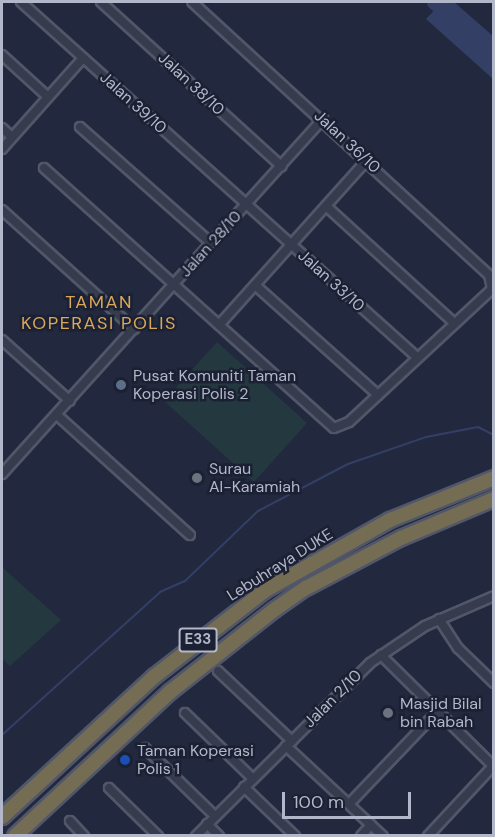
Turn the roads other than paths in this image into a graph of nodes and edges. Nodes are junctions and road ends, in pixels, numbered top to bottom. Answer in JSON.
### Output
{"nodes":[{"id":1,"x":21,"y":2,"type":"edge"},
{"id":2,"x":101,"y":2,"type":"edge"},
{"id":3,"x":192,"y":2,"type":"edge"},
{"id":4,"x":2,"y":55,"type":"edge"},
{"id":5,"x":83,"y":58,"type":"junction"},
{"id":6,"x":48,"y":97,"type":"junction"},
{"id":7,"x":323,"y":119,"type":"junction"},
{"id":8,"x":81,"y":127,"type":"dead end"},
{"id":9,"x":2,"y":128,"type":"edge"},
{"id":10,"x":12,"y":137,"type":"junction"},
{"id":11,"x":2,"y":149,"type":"edge"},
{"id":12,"x":367,"y":160,"type":"junction"},
{"id":13,"x":281,"y":166,"type":"junction"},
{"id":14,"x":44,"y":168,"type":"dead end"},
{"id":15,"x":245,"y":206,"type":"junction"},
{"id":16,"x":326,"y":206,"type":"junction"},
{"id":17,"x":2,"y":210,"type":"edge"},
{"id":18,"x":211,"y":243,"type":"junction"},
{"id":19,"x":291,"y":245,"type":"junction"},
{"id":20,"x":174,"y":285,"type":"junction"},
{"id":21,"x":255,"y":285,"type":"junction"},
{"id":22,"x":492,"y":289,"type":"edge"},
{"id":23,"x":454,"y":323,"type":"junction"},
{"id":24,"x":219,"y":325,"type":"junction"},
{"id":25,"x":134,"y":329,"type":"junction"},
{"id":26,"x":2,"y":340,"type":"edge"},
{"id":27,"x":417,"y":357,"type":"junction"},
{"id":28,"x":378,"y":395,"type":"junction"},
{"id":29,"x":70,"y":401,"type":"junction"},
{"id":30,"x":57,"y":415,"type":"junction"},
{"id":31,"x":2,"y":474,"type":"edge"},
{"id":32,"x":494,"y":478,"type":"edge"},
{"id":33,"x":494,"y":499,"type":"edge"},
{"id":34,"x":190,"y":535,"type":"dead end"},
{"id":35,"x":494,"y":596,"type":"edge"},
{"id":36,"x":439,"y":619,"type":"junction"},
{"id":37,"x":381,"y":656,"type":"junction"},
{"id":38,"x":218,"y":672,"type":"dead end"},
{"id":39,"x":494,"y":683,"type":"edge"},
{"id":40,"x":437,"y":712,"type":"junction"},
{"id":41,"x":185,"y":713,"type":"dead end"},
{"id":42,"x":289,"y":743,"type":"junction"},
{"id":43,"x":145,"y":748,"type":"dead end"},
{"id":44,"x":493,"y":766,"type":"edge"},
{"id":45,"x":252,"y":778,"type":"junction"},
{"id":46,"x":244,"y":787,"type":"junction"},
{"id":47,"x":109,"y":788,"type":"dead end"},
{"id":48,"x":349,"y":804,"type":"junction"},
{"id":49,"x":215,"y":816,"type":"junction"},
{"id":50,"x":2,"y":817,"type":"edge"},
{"id":51,"x":69,"y":821,"type":"dead end"},
{"id":52,"x":207,"y":824,"type":"junction"},
{"id":53,"x":371,"y":825,"type":"junction"},
{"id":54,"x":15,"y":836,"type":"edge"},
{"id":55,"x":84,"y":836,"type":"edge"},
{"id":56,"x":158,"y":836,"type":"edge"},
{"id":57,"x":196,"y":836,"type":"edge"},
{"id":58,"x":219,"y":836,"type":"edge"},
{"id":59,"x":295,"y":836,"type":"edge"},
{"id":60,"x":361,"y":836,"type":"edge"},
{"id":61,"x":383,"y":836,"type":"edge"},
{"id":62,"x":428,"y":836,"type":"edge"}],
"edges":[{"from":1,"to":5,"type":"street","name":"Jalan 39/10"},
{"from":2,"to":13,"type":"street","name":"Jalan 38/10"},
{"from":3,"to":7,"type":"street","name":"Jalan 36/10"},
{"from":4,"to":6,"type":"street"},
{"from":5,"to":6,"type":"street"},
{"from":5,"to":15,"type":"street","name":"Jalan 39/10"},
{"from":6,"to":10,"type":"street"},
{"from":7,"to":12,"type":"street","name":"Jalan 36/10"},
{"from":7,"to":13,"type":"street","name":"Jalan 28/10"},
{"from":8,"to":18,"type":"street"},
{"from":9,"to":10,"type":"street"},
{"from":10,"to":11,"type":"street"},
{"from":12,"to":16,"type":"street"},
{"from":12,"to":22,"type":"street","name":"Jalan 36/10"},
{"from":13,"to":15,"type":"street","name":"Jalan 28/10"},
{"from":14,"to":20,"type":"street"},
{"from":15,"to":18,"type":"street","name":"Jalan 28/10"},
{"from":15,"to":19,"type":"street","name":"Jalan 33/10"},
{"from":16,"to":19,"type":"street"},
{"from":16,"to":23,"type":"street"},
{"from":17,"to":25,"type":"street"},
{"from":18,"to":20,"type":"street","name":"Jalan 28/10"},
{"from":19,"to":21,"type":"street"},
{"from":19,"to":27,"type":"street","name":"Jalan 33/10"},
{"from":20,"to":24,"type":"street"},
{"from":20,"to":25,"type":"street","name":"Jalan 28/10"},
{"from":21,"to":24,"type":"street"},
{"from":21,"to":28,"type":"street"},
{"from":22,"to":23,"type":"street"},
{"from":23,"to":27,"type":"street"},
{"from":24,"to":28,"type":"street"},
{"from":25,"to":29,"type":"street","name":"Jalan 28/10"},
{"from":26,"to":29,"type":"street"},
{"from":27,"to":28,"type":"street"},
{"from":29,"to":30,"type":"street","name":"Jalan 28/10"},
{"from":30,"to":31,"type":"street","name":"Jalan 28/10"},
{"from":30,"to":34,"type":"street"},
{"from":32,"to":50,"type":"highway","name":"Lebuhraya DUKE","number":"E33"},
{"from":33,"to":54,"type":"highway","name":"Lebuhraya DUKE","number":"E33"},
{"from":35,"to":36,"type":"street","name":"Jalan 2/10"},
{"from":36,"to":37,"type":"street","name":"Jalan 2/10"},
{"from":36,"to":39,"type":"street"},
{"from":37,"to":40,"type":"street"},
{"from":37,"to":42,"type":"street","name":"Jalan 2/10"},
{"from":38,"to":42,"type":"street"},
{"from":40,"to":44,"type":"street"},
{"from":40,"to":48,"type":"street"},
{"from":41,"to":45,"type":"street"},
{"from":42,"to":45,"type":"street","name":"Jalan 2/10"},
{"from":42,"to":48,"type":"street"},
{"from":43,"to":49,"type":"street"},
{"from":44,"to":62,"type":"street"},
{"from":45,"to":46,"type":"street","name":"Jalan 2/10"},
{"from":46,"to":49,"type":"street","name":"Jalan 2/10"},
{"from":46,"to":59,"type":"street"},
{"from":47,"to":56,"type":"street"},
{"from":48,"to":53,"type":"street"},
{"from":49,"to":52,"type":"street","name":"Jalan 2/10"},
{"from":51,"to":55,"type":"street"},
{"from":52,"to":57,"type":"street","name":"Jalan 2/10"},
{"from":52,"to":58,"type":"street"},
{"from":53,"to":60,"type":"street"},
{"from":53,"to":61,"type":"street"}]}
